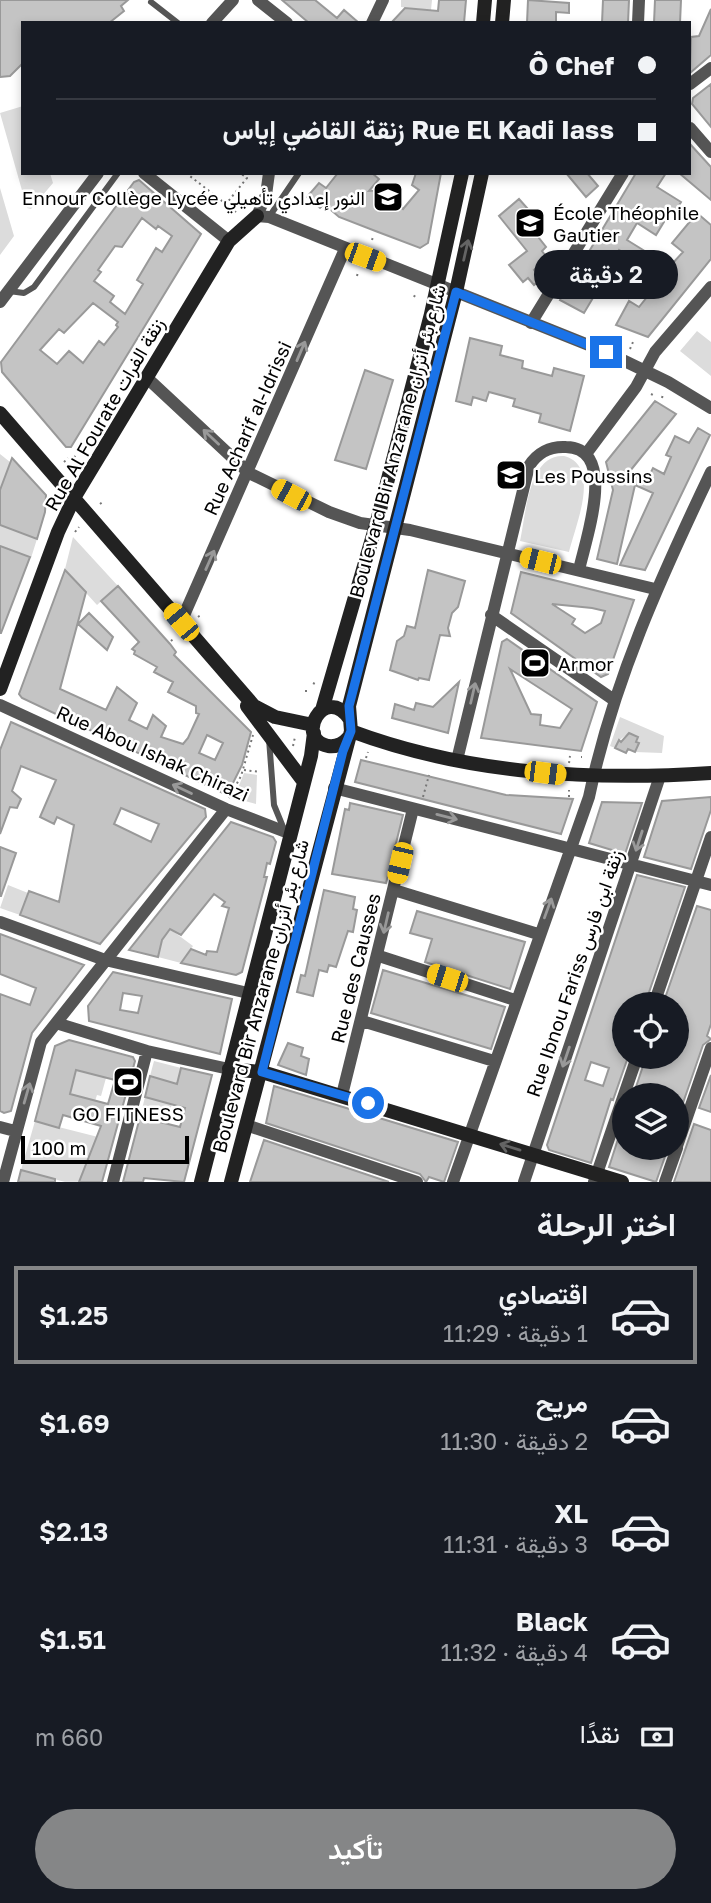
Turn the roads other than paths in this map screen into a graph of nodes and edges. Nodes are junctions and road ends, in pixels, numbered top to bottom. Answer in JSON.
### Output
{"nodes":[{"id":1,"x":233,"y":0,"type":"edge"},
{"id":2,"x":258,"y":0,"type":"edge"},
{"id":3,"x":383,"y":0,"type":"edge"},
{"id":4,"x":485,"y":0,"type":"edge"},
{"id":5,"x":504,"y":0,"type":"edge"},
{"id":6,"x":639,"y":0,"type":"edge"},
{"id":7,"x":151,"y":2,"type":"dead end"},
{"id":8,"x":175,"y":21,"type":"edge"},
{"id":9,"x":214,"y":21,"type":"edge"},
{"id":10,"x":284,"y":21,"type":"edge"},
{"id":11,"x":373,"y":21,"type":"edge"},
{"id":12,"x":482,"y":21,"type":"edge"},
{"id":13,"x":502,"y":21,"type":"edge"},
{"id":14,"x":638,"y":21,"type":"edge"},
{"id":15,"x":711,"y":68,"type":"edge"},
{"id":16,"x":691,"y":83,"type":"edge"},
{"id":17,"x":691,"y":129,"type":"edge"},
{"id":18,"x":711,"y":152,"type":"edge"},
{"id":19,"x":96,"y":175,"type":"edge"},
{"id":20,"x":117,"y":175,"type":"edge"},
{"id":21,"x":146,"y":175,"type":"edge"},
{"id":22,"x":269,"y":175,"type":"edge"},
{"id":23,"x":297,"y":175,"type":"edge"},
{"id":24,"x":462,"y":175,"type":"edge"},
{"id":25,"x":482,"y":175,"type":"edge"},
{"id":26,"x":622,"y":175,"type":"edge"},
{"id":27,"x":263,"y":217,"type":"junction"},
{"id":28,"x":229,"y":241,"type":"junction"},
{"id":29,"x":345,"y":249,"type":"junction"},
{"id":30,"x":438,"y":284,"type":"junction"},
{"id":31,"x":711,"y":287,"type":"edge"},
{"id":32,"x":9,"y":291,"type":"junction"},
{"id":33,"x":456,"y":292,"type":"junction"},
{"id":34,"x":0,"y":302,"type":"edge"},
{"id":35,"x":531,"y":323,"type":"junction"},
{"id":36,"x":645,"y":370,"type":"junction"},
{"id":37,"x":146,"y":377,"type":"junction"},
{"id":38,"x":711,"y":408,"type":"edge"},
{"id":39,"x":0,"y":413,"type":"edge"},
{"id":40,"x":586,"y":454,"type":"junction"},
{"id":41,"x":711,"y":472,"type":"edge"},
{"id":42,"x":249,"y":473,"type":"junction"},
{"id":43,"x":74,"y":498,"type":"junction"},
{"id":44,"x":376,"y":525,"type":"junction"},
{"id":45,"x":395,"y":527,"type":"junction"},
{"id":46,"x":506,"y":552,"type":"junction"},
{"id":47,"x":579,"y":570,"type":"junction"},
{"id":48,"x":655,"y":589,"type":"junction"},
{"id":49,"x":491,"y":615,"type":"junction"},
{"id":50,"x":181,"y":622,"type":"junction"},
{"id":51,"x":0,"y":689,"type":"edge"},
{"id":52,"x":247,"y":698,"type":"junction"},
{"id":53,"x":614,"y":700,"type":"junction"},
{"id":54,"x":0,"y":705,"type":"edge"},
{"id":55,"x":322,"y":710,"type":"junction"},
{"id":56,"x":313,"y":729,"type":"junction"},
{"id":57,"x":349,"y":729,"type":"junction"},
{"id":58,"x":269,"y":735,"type":"junction"},
{"id":59,"x":457,"y":760,"type":"junction"},
{"id":60,"x":711,"y":773,"type":"edge"},
{"id":61,"x":660,"y":776,"type":"junction"},
{"id":62,"x":593,"y":778,"type":"junction"},
{"id":63,"x":304,"y":782,"type":"junction"},
{"id":64,"x":334,"y":788,"type":"junction"},
{"id":65,"x":227,"y":804,"type":"junction"},
{"id":66,"x":418,"y":805,"type":"junction"},
{"id":67,"x":291,"y":833,"type":"junction"},
{"id":68,"x":711,"y":837,"type":"edge"},
{"id":69,"x":570,"y":848,"type":"junction"},
{"id":70,"x":631,"y":864,"type":"junction"},
{"id":71,"x":696,"y":881,"type":"junction"},
{"id":72,"x":711,"y":885,"type":"edge"},
{"id":73,"x":394,"y":890,"type":"junction"},
{"id":74,"x":0,"y":922,"type":"edge"},
{"id":75,"x":538,"y":934,"type":"junction"},
{"id":76,"x":379,"y":956,"type":"junction"},
{"id":77,"x":105,"y":960,"type":"junction"},
{"id":78,"x":658,"y":992,"type":"edge"},
{"id":79,"x":248,"y":993,"type":"junction"},
{"id":80,"x":515,"y":1000,"type":"junction"},
{"id":81,"x":362,"y":1021,"type":"junction"},
{"id":82,"x":56,"y":1023,"type":"junction"},
{"id":83,"x":711,"y":1048,"type":"edge"},
{"id":84,"x":147,"y":1051,"type":"junction"},
{"id":85,"x":495,"y":1061,"type":"junction"},
{"id":86,"x":229,"y":1069,"type":"junction"},
{"id":87,"x":632,"y":1069,"type":"edge"},
{"id":88,"x":262,"y":1072,"type":"junction"},
{"id":89,"x":342,"y":1096,"type":"junction"},
{"id":90,"x":689,"y":1112,"type":"edge"},
{"id":91,"x":246,"y":1125,"type":"junction"},
{"id":92,"x":0,"y":1126,"type":"edge"},
{"id":93,"x":15,"y":1130,"type":"junction"},
{"id":94,"x":470,"y":1135,"type":"junction"},
{"id":95,"x":534,"y":1155,"type":"junction"},
{"id":96,"x":673,"y":1160,"type":"edge"},
{"id":97,"x":595,"y":1178,"type":"edge"},
{"id":98,"x":3,"y":1182,"type":"edge"},
{"id":99,"x":113,"y":1182,"type":"edge"},
{"id":100,"x":201,"y":1182,"type":"edge"},
{"id":101,"x":231,"y":1182,"type":"edge"},
{"id":102,"x":416,"y":1182,"type":"edge"},
{"id":103,"x":453,"y":1182,"type":"edge"},
{"id":104,"x":524,"y":1182,"type":"edge"},
{"id":105,"x":622,"y":1182,"type":"edge"},
{"id":106,"x":665,"y":1182,"type":"edge"}],
"edges":[{"from":1,"to":9,"type":"street"},
{"from":2,"to":10,"type":"street"},
{"from":3,"to":11,"type":"street"},
{"from":4,"to":12,"type":"main road"},
{"from":5,"to":13,"type":"main road"},
{"from":6,"to":14,"type":"street"},
{"from":7,"to":8,"type":"lane"},
{"from":15,"to":16,"type":"street"},
{"from":17,"to":18,"type":"street"},
{"from":19,"to":32,"type":"street"},
{"from":20,"to":32,"type":"lane"},
{"from":21,"to":28,"type":"street"},
{"from":22,"to":27,"type":"street"},
{"from":23,"to":27,"type":"lane"},
{"from":24,"to":30,"type":"main road","name":"Boulevard Bir Anzarane شارع بئر أنزران"},
{"from":33,"to":25,"type":"main road","name":"Boulevard Bir Anzarane شارع بئر أنزران","one_way":true},
{"from":26,"to":35,"type":"street"},
{"from":27,"to":28,"type":"main road","name":"Rue Al Fourate زنقة الفرات"},
{"from":27,"to":29,"type":"street"},
{"from":28,"to":37,"type":"main road","name":"Rue Al Fourate زنقة الفرات"},
{"from":29,"to":30,"type":"street"},
{"from":42,"to":29,"type":"street","name":"Rue Acharif al-Idrissi","one_way":true},
{"from":30,"to":33,"type":"street"},
{"from":30,"to":44,"type":"main road","name":"Boulevard Bir Anzarane شارع بئر أنزران"},
{"from":31,"to":36,"type":"street"},
{"from":32,"to":34,"type":"street"},
{"from":33,"to":35,"type":"street"},
{"from":33,"to":45,"type":"main road","name":"Boulevard Bir Anzarane شارع بئر أنزران"},
{"from":35,"to":36,"type":"street"},
{"from":36,"to":38,"type":"street"},
{"from":36,"to":40,"type":"street"},
{"from":42,"to":37,"type":"street","one_way":true},
{"from":37,"to":43,"type":"main road","name":"Rue Al Fourate زنقة الفرات"},
{"from":39,"to":43,"type":"main road"},
{"from":40,"to":46,"type":"street"},
{"from":40,"to":47,"type":"street"},
{"from":41,"to":48,"type":"street"},
{"from":42,"to":44,"type":"street"},
{"from":50,"to":42,"type":"street","name":"Rue Acharif al-Idrissi","one_way":true},
{"from":43,"to":50,"type":"main road"},
{"from":43,"to":51,"type":"main road","name":"Rue Al Fourate زنقة الفرات"},
{"from":44,"to":45,"type":"street"},
{"from":44,"to":55,"type":"main road","name":"Boulevard Bir Anzarane شارع بئر أنزران"},
{"from":45,"to":46,"type":"street"},
{"from":45,"to":57,"type":"main road","name":"Boulevard Bir Anzarane شارع بئر أنزران"},
{"from":46,"to":47,"type":"street"},
{"from":46,"to":49,"type":"street"},
{"from":47,"to":48,"type":"street"},
{"from":48,"to":53,"type":"street"},
{"from":49,"to":53,"type":"street"},
{"from":59,"to":49,"type":"street","one_way":true},
{"from":50,"to":52,"type":"main road"},
{"from":52,"to":56,"type":"main road"},
{"from":52,"to":58,"type":"main road"},
{"from":53,"to":62,"type":"street"},
{"from":65,"to":54,"type":"street","name":"Rue Abou Ishak Chirazi","one_way":true},
{"from":55,"to":56,"type":"main road"},
{"from":55,"to":57,"type":"main road"},
{"from":56,"to":57,"type":"main road"},
{"from":56,"to":63,"type":"main road","name":"Boulevard Bir Anzarane شارع بئر أنزران"},
{"from":57,"to":59,"type":"main road"},
{"from":57,"to":64,"type":"main road","name":"Boulevard Bir Anzarane شارع بئر أنزران"},
{"from":58,"to":63,"type":"main road"},
{"from":58,"to":67,"type":"lane"},
{"from":59,"to":62,"type":"main road"},
{"from":60,"to":61,"type":"main road"},
{"from":61,"to":62,"type":"main road"},
{"from":61,"to":70,"type":"street","name":"Rue Ibnou Fariss زنقة ابن فارس","one_way":true},
{"from":62,"to":69,"type":"street"},
{"from":63,"to":67,"type":"main road","name":"Boulevard Bir Anzarane شارع بئر أنزران"},
{"from":64,"to":66,"type":"street"},
{"from":64,"to":88,"type":"main road","name":"Boulevard Bir Anzarane شارع بئر أنزران"},
{"from":65,"to":67,"type":"street","name":"Rue Abou Ishak Chirazi"},
{"from":65,"to":77,"type":"street"},
{"from":66,"to":69,"type":"street","one_way":true},
{"from":66,"to":73,"type":"street","name":"Rue des Causses"},
{"from":67,"to":79,"type":"main road","name":"Boulevard Bir Anzarane شارع بئر أنزران"},
{"from":68,"to":71,"type":"street"},
{"from":69,"to":70,"type":"street"},
{"from":75,"to":69,"type":"street","one_way":true},
{"from":70,"to":71,"type":"street"},
{"from":70,"to":95,"type":"street","name":"Rue Ibnou Fariss زنقة ابن فارس","one_way":true},
{"from":71,"to":72,"type":"street"},
{"from":71,"to":78,"type":"street"},
{"from":73,"to":75,"type":"street"},
{"from":73,"to":76,"type":"street","name":"Rue des Causses","one_way":true},
{"from":74,"to":77,"type":"street"},
{"from":75,"to":80,"type":"street"},
{"from":76,"to":80,"type":"street"},
{"from":76,"to":81,"type":"street","name":"Rue des Causses"},
{"from":77,"to":79,"type":"street"},
{"from":77,"to":82,"type":"street"},
{"from":79,"to":86,"type":"main road","name":"Boulevard Bir Anzarane شارع بئر أنزران"},
{"from":80,"to":85,"type":"street"},
{"from":81,"to":85,"type":"street"},
{"from":81,"to":89,"type":"street","name":"Rue des Causses"},
{"from":82,"to":84,"type":"street"},
{"from":93,"to":82,"type":"street","one_way":true},
{"from":83,"to":90,"type":"street"},
{"from":84,"to":86,"type":"street"},
{"from":84,"to":99,"type":"street"},
{"from":85,"to":94,"type":"street"},
{"from":86,"to":88,"type":"main road"},
{"from":86,"to":100,"type":"main road","name":"Boulevard Bir Anzarane شارع بئر أنزران"},
{"from":87,"to":97,"type":"street"},
{"from":88,"to":89,"type":"main road"},
{"from":88,"to":91,"type":"main road","name":"Boulevard Bir Anzarane شارع بئر أنزران"},
{"from":89,"to":94,"type":"main road"},
{"from":91,"to":101,"type":"main road","name":"Boulevard Bir Anzarane شارع بئر أنزران"},
{"from":91,"to":102,"type":"street"},
{"from":92,"to":93,"type":"street"},
{"from":93,"to":98,"type":"street"},
{"from":95,"to":94,"type":"main road","one_way":true},
{"from":94,"to":103,"type":"street"},
{"from":95,"to":97,"type":"main road"},
{"from":95,"to":104,"type":"street","name":"Rue Ibnou Fariss زنقة ابن فارس"},
{"from":96,"to":106,"type":"street"},
{"from":97,"to":105,"type":"main road"}]}
